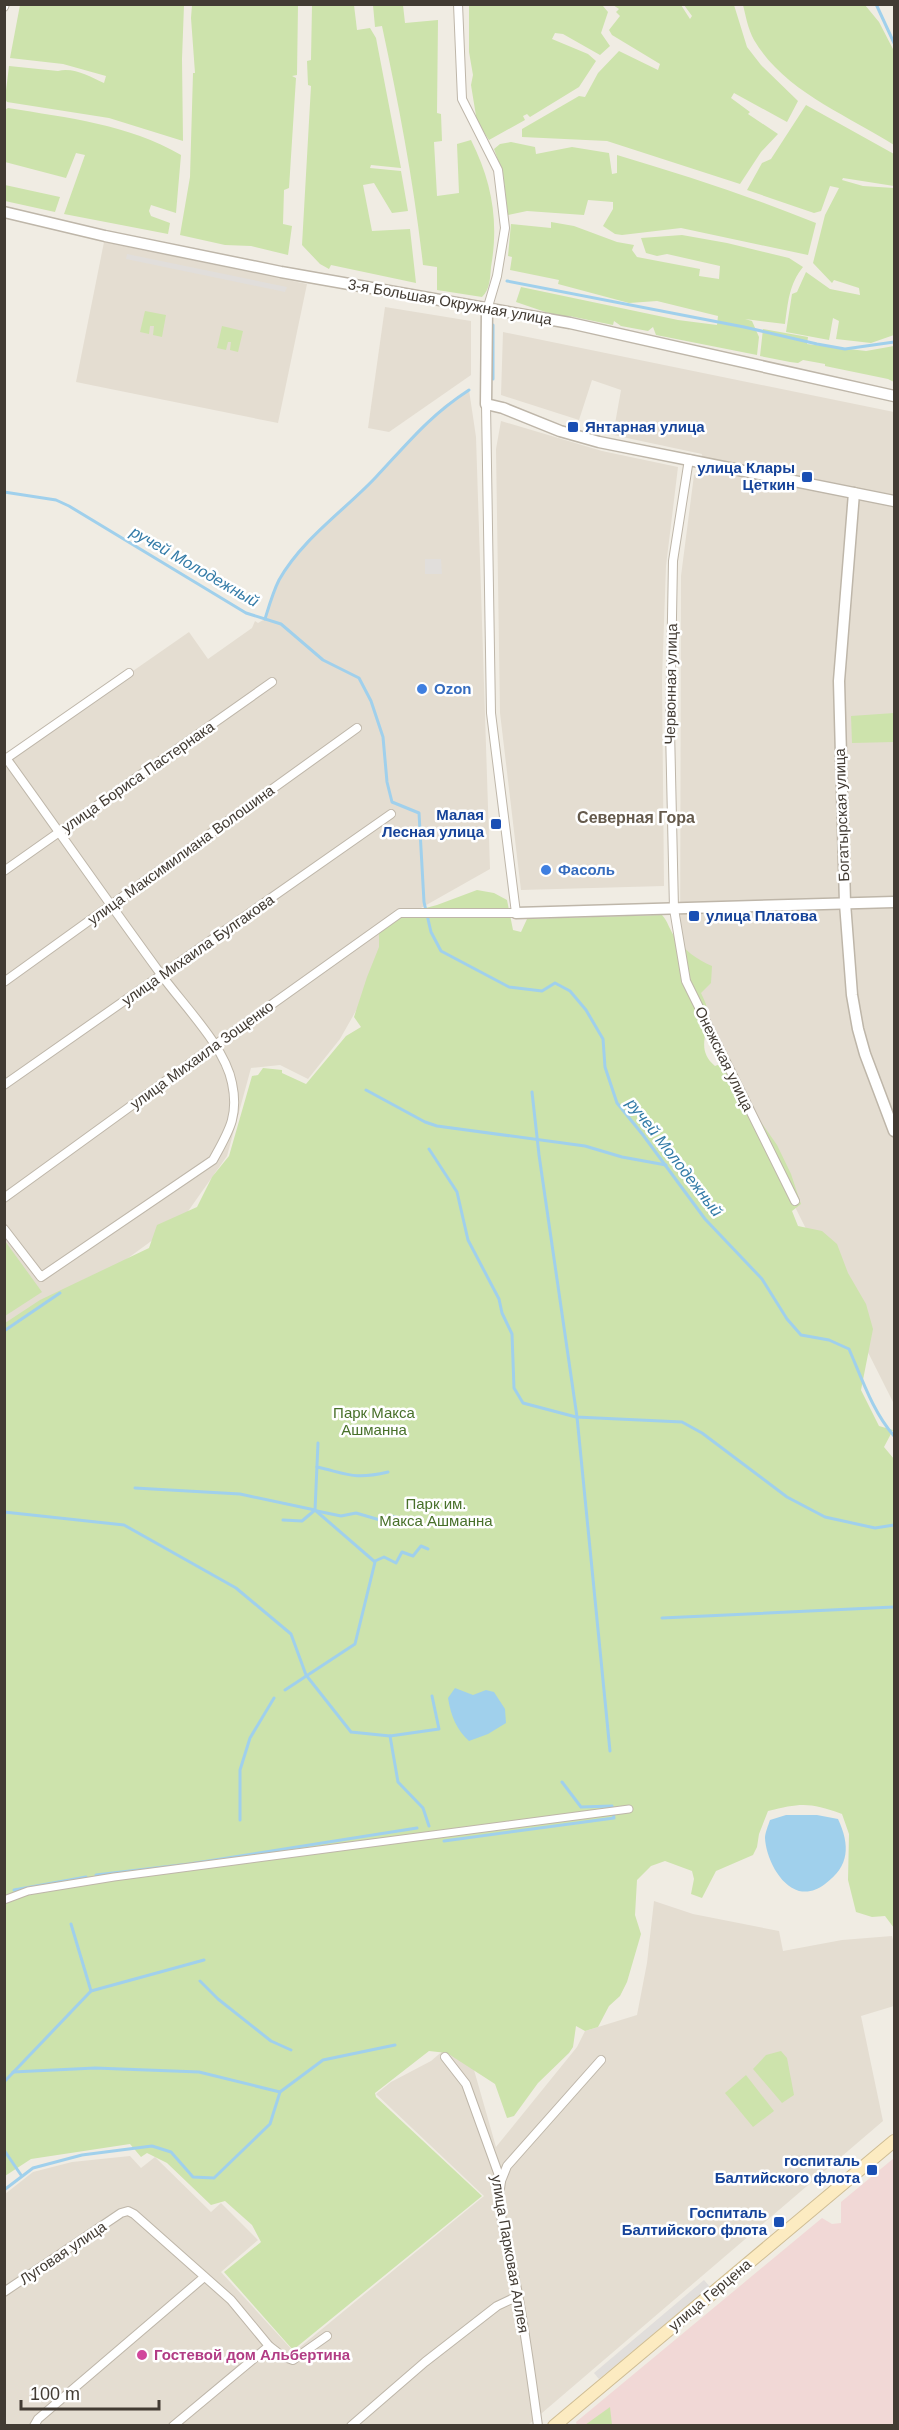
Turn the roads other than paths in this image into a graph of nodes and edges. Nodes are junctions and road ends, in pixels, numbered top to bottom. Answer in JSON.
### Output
{"nodes":[{"id":1,"x":458,"y":4,"type":"edge"},
{"id":2,"x":4,"y":212,"type":"edge"},
{"id":3,"x":487,"y":309,"type":"junction"},
{"id":4,"x":894,"y":396,"type":"edge"},
{"id":5,"x":486,"y":404,"type":"junction"},
{"id":6,"x":689,"y":459,"type":"junction"},
{"id":7,"x":854,"y":493,"type":"junction"},
{"id":8,"x":894,"y":501,"type":"edge"},
{"id":9,"x":129,"y":673,"type":"dead end"},
{"id":10,"x":272,"y":682,"type":"dead end"},
{"id":11,"x":357,"y":728,"type":"dead end"},
{"id":12,"x":5,"y":759,"type":"edge"},
{"id":13,"x":391,"y":814,"type":"dead end"},
{"id":14,"x":59,"y":832,"type":"junction"},
{"id":15,"x":4,"y":871,"type":"edge"},
{"id":16,"x":894,"y":902,"type":"edge"},
{"id":17,"x":844,"y":903,"type":"junction"},
{"id":18,"x":111,"y":906,"type":"junction"},
{"id":19,"x":674,"y":909,"type":"junction"},
{"id":20,"x":516,"y":913,"type":"junction"},
{"id":21,"x":162,"y":976,"type":"junction"},
{"id":22,"x":4,"y":982,"type":"edge"},
{"id":23,"x":214,"y":1045,"type":"junction"},
{"id":24,"x":4,"y":1085,"type":"edge"},
{"id":25,"x":894,"y":1131,"type":"edge"},
{"id":26,"x":4,"y":1198,"type":"edge"},
{"id":27,"x":795,"y":1202,"type":"dead end"},
{"id":28,"x":4,"y":1229,"type":"edge"},
{"id":29,"x":629,"y":1809,"type":"dead end"},
{"id":30,"x":4,"y":1900,"type":"edge"},
{"id":31,"x":446,"y":2057,"type":"dead end"},
{"id":32,"x":601,"y":2060,"type":"dead end"},
{"id":33,"x":894,"y":2141,"type":"edge"},
{"id":34,"x":501,"y":2181,"type":"junction"},
{"id":35,"x":203,"y":2278,"type":"junction"},
{"id":36,"x":4,"y":2292,"type":"edge"},
{"id":37,"x":518,"y":2296,"type":"junction"},
{"id":38,"x":327,"y":2336,"type":"dead end"},
{"id":39,"x":269,"y":2346,"type":"junction"},
{"id":40,"x":34,"y":2426,"type":"edge"},
{"id":41,"x":173,"y":2426,"type":"edge"},
{"id":42,"x":351,"y":2426,"type":"edge"},
{"id":43,"x":538,"y":2426,"type":"edge"},
{"id":44,"x":554,"y":2426,"type":"edge"}],
"edges":[{"from":1,"to":3,"type":"street"},
{"from":2,"to":3,"type":"street","name":"3-я Большая Окружная улица"},
{"from":3,"to":4,"type":"street","name":"3-я Большая Окружная улица"},
{"from":3,"to":5,"type":"street"},
{"from":5,"to":6,"type":"street"},
{"from":5,"to":20,"type":"street"},
{"from":6,"to":7,"type":"street"},
{"from":6,"to":19,"type":"street","name":"Червонная улица"},
{"from":7,"to":8,"type":"street"},
{"from":7,"to":17,"type":"street","name":"Богатырская улица"},
{"from":9,"to":12,"type":"street"},
{"from":10,"to":14,"type":"street","name":"улица Бориса Пастернака"},
{"from":11,"to":18,"type":"street","name":"улица Максимилиана Волошина"},
{"from":12,"to":14,"type":"street"},
{"from":13,"to":21,"type":"street","name":"улица Михаила Булгакова"},
{"from":14,"to":15,"type":"street","name":"улица Бориса Пастернака"},
{"from":14,"to":18,"type":"street"},
{"from":16,"to":17,"type":"street"},
{"from":17,"to":19,"type":"street"},
{"from":17,"to":25,"type":"street","name":"Богатырская улица"},
{"from":18,"to":21,"type":"street"},
{"from":18,"to":22,"type":"street","name":"улица Максимилиана Волошина"},
{"from":19,"to":20,"type":"street"},
{"from":19,"to":27,"type":"street","name":"Онежская улица"},
{"from":20,"to":23,"type":"street","name":"улица Михаила Зощенко"},
{"from":21,"to":23,"type":"street"},
{"from":21,"to":24,"type":"street","name":"улица Михаила Булгакова"},
{"from":23,"to":26,"type":"street","name":"улица Михаила Зощенко"},
{"from":23,"to":28,"type":"street"},
{"from":29,"to":30,"type":"street"},
{"from":31,"to":34,"type":"street","name":"улица Парковая Аллея"},
{"from":32,"to":34,"type":"street"},
{"from":33,"to":44,"type":"main road","name":"улица Герцена"},
{"from":34,"to":37,"type":"street","name":"улица Парковая Аллея"},
{"from":35,"to":36,"type":"street","name":"Луговая улица"},
{"from":35,"to":39,"type":"street"},
{"from":35,"to":40,"type":"street"},
{"from":37,"to":42,"type":"street"},
{"from":37,"to":43,"type":"street","name":"улица Парковая Аллея"},
{"from":38,"to":39,"type":"street"},
{"from":39,"to":41,"type":"street"}]}
